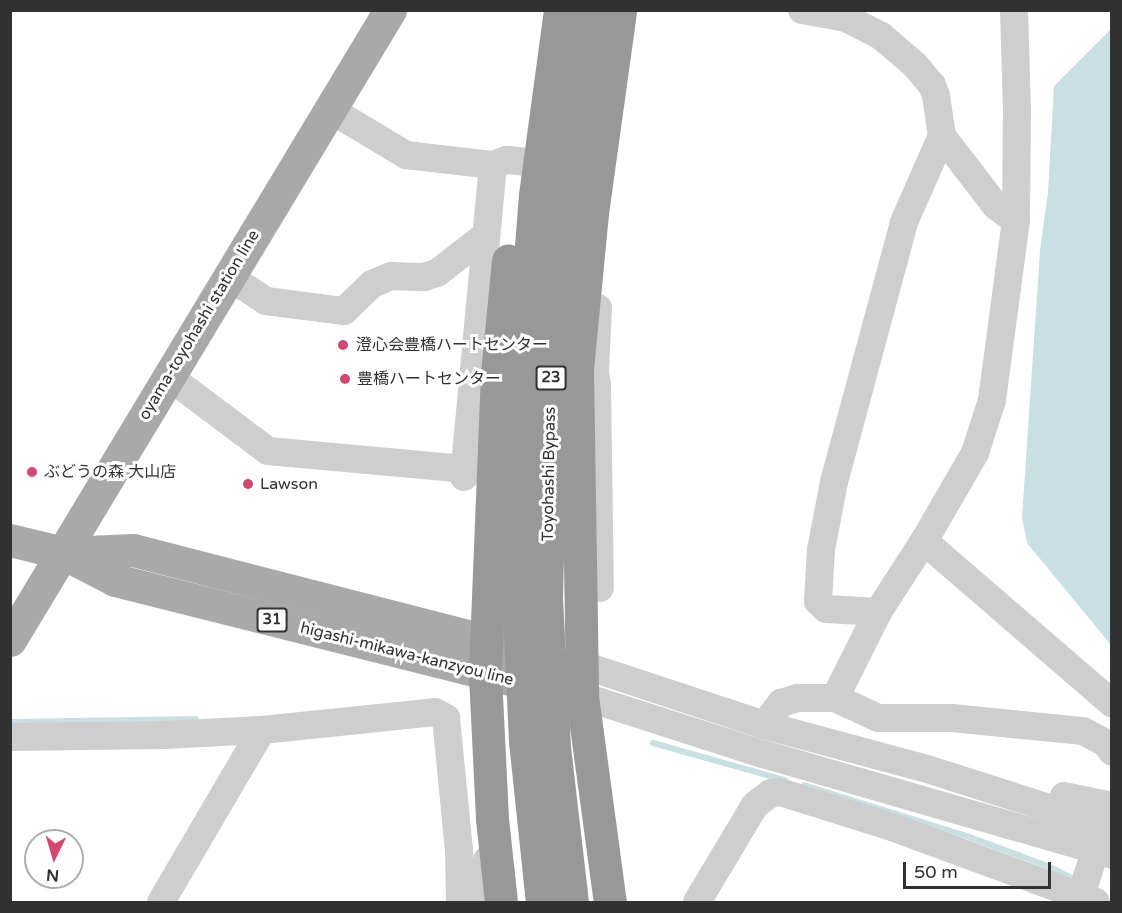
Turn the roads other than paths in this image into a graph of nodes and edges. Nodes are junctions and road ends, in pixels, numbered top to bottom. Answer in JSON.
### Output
{"nodes":[{"id":1,"x":390,"y":10,"type":"edge"},
{"id":2,"x":540,"y":10,"type":"edge"},
{"id":3,"x":560,"y":10,"type":"edge"},
{"id":4,"x":592,"y":10,"type":"edge"},
{"id":5,"x":620,"y":10,"type":"edge"},
{"id":6,"x":632,"y":10,"type":"edge"},
{"id":7,"x":802,"y":10,"type":"edge"},
{"id":8,"x":1014,"y":10,"type":"edge"},
{"id":9,"x":331,"y":110,"type":"junction"},
{"id":10,"x":942,"y":136,"type":"junction"},
{"id":11,"x":493,"y":165,"type":"junction"},
{"id":12,"x":611,"y":170,"type":"junction"},
{"id":13,"x":1016,"y":221,"type":"junction"},
{"id":14,"x":486,"y":235,"type":"junction"},
{"id":15,"x":228,"y":276,"type":"junction"},
{"id":16,"x":168,"y":376,"type":"junction"},
{"id":17,"x":10,"y":540,"type":"edge"},
{"id":18,"x":924,"y":541,"type":"junction"},
{"id":19,"x":63,"y":553,"type":"junction"},
{"id":20,"x":600,"y":588,"type":"dead end"},
{"id":21,"x":878,"y":612,"type":"junction"},
{"id":22,"x":10,"y":640,"type":"edge"},
{"id":23,"x":486,"y":642,"type":"junction"},
{"id":24,"x":580,"y":664,"type":"junction"},
{"id":25,"x":485,"y":675,"type":"junction"},
{"id":26,"x":582,"y":696,"type":"junction"},
{"id":27,"x":835,"y":698,"type":"junction"},
{"id":28,"x":1112,"y":704,"type":"edge"},
{"id":29,"x":764,"y":725,"type":"junction"},
{"id":30,"x":262,"y":730,"type":"junction"},
{"id":31,"x":10,"y":737,"type":"edge"},
{"id":32,"x":539,"y":744,"type":"junction"},
{"id":33,"x":1112,"y":752,"type":"edge"},
{"id":34,"x":927,"y":769,"type":"junction"},
{"id":35,"x":1112,"y":806,"type":"edge"},
{"id":36,"x":492,"y":819,"type":"junction"},
{"id":37,"x":599,"y":823,"type":"junction"},
{"id":38,"x":1112,"y":828,"type":"edge"},
{"id":39,"x":1092,"y":880,"type":"edge"},
{"id":40,"x":161,"y":903,"type":"edge"},
{"id":41,"x":459,"y":903,"type":"edge"},
{"id":42,"x":484,"y":903,"type":"edge"},
{"id":43,"x":501,"y":903,"type":"edge"},
{"id":44,"x":542,"y":903,"type":"edge"},
{"id":45,"x":572,"y":903,"type":"edge"},
{"id":46,"x":610,"y":903,"type":"edge"},
{"id":47,"x":627,"y":903,"type":"edge"},
{"id":48,"x":697,"y":903,"type":"edge"}],
"edges":[{"from":1,"to":9,"type":"main road","name":"oyama-toyohashi station line"},
{"from":2,"to":23,"type":"highway","bridge":true},
{"from":3,"to":32,"type":"highway","name":"Toyohashi Bypass","number":"23","bridge":true},
{"from":4,"to":32,"type":"highway","name":"Toyohashi Bypass","number":"23","bridge":true},
{"from":5,"to":24,"type":"highway","number":"23","bridge":true},
{"from":6,"to":12,"type":"street"},
{"from":7,"to":10,"type":"street"},
{"from":8,"to":13,"type":"street"},
{"from":9,"to":11,"type":"street"},
{"from":9,"to":15,"type":"main road","name":"oyama-toyohashi station line"},
{"from":10,"to":13,"type":"street"},
{"from":10,"to":21,"type":"street"},
{"from":11,"to":12,"type":"street"},
{"from":11,"to":14,"type":"street"},
{"from":12,"to":20,"type":"street"},
{"from":13,"to":18,"type":"street"},
{"from":14,"to":15,"type":"street"},
{"from":14,"to":16,"type":"street"},
{"from":15,"to":16,"type":"main road","name":"oyama-toyohashi station line"},
{"from":16,"to":19,"type":"main road","name":"oyama-toyohashi station line"},
{"from":17,"to":19,"type":"main road","name":"higashi-mikawa-kanzyou line","number":"31"},
{"from":18,"to":21,"type":"street"},
{"from":18,"to":28,"type":"street"},
{"from":19,"to":22,"type":"main road","name":"oyama-toyohashi station line"},
{"from":19,"to":23,"type":"main road","name":"higashi-mikawa-kanzyou line","number":"31"},
{"from":19,"to":25,"type":"main road","name":"higashi-mikawa-kanzyou line","number":"31"},
{"from":21,"to":27,"type":"street"},
{"from":23,"to":24,"type":"main road","name":"higashi-mikawa-kanzyou line","number":"31"},
{"from":23,"to":25,"type":"highway"},
{"from":24,"to":26,"type":"highway","number":"23"},
{"from":24,"to":29,"type":"street"},
{"from":25,"to":26,"type":"main road","name":"higashi-mikawa-kanzyou line","number":"31"},
{"from":25,"to":36,"type":"highway"},
{"from":26,"to":37,"type":"highway","number":"23"},
{"from":26,"to":39,"type":"street"},
{"from":27,"to":29,"type":"street"},
{"from":27,"to":33,"type":"street"},
{"from":29,"to":34,"type":"street"},
{"from":30,"to":31,"type":"street"},
{"from":30,"to":40,"type":"street"},
{"from":30,"to":41,"type":"street"},
{"from":32,"to":44,"type":"highway","name":"Toyohashi Bypass","number":"23"},
{"from":32,"to":45,"type":"highway","name":"Toyohashi Bypass","number":"23"},
{"from":34,"to":35,"type":"street"},
{"from":34,"to":38,"type":"street"},
{"from":36,"to":42,"type":"street"},
{"from":36,"to":43,"type":"highway"},
{"from":37,"to":46,"type":"highway","number":"23"},
{"from":37,"to":47,"type":"street"},
{"from":39,"to":48,"type":"street"}]}
